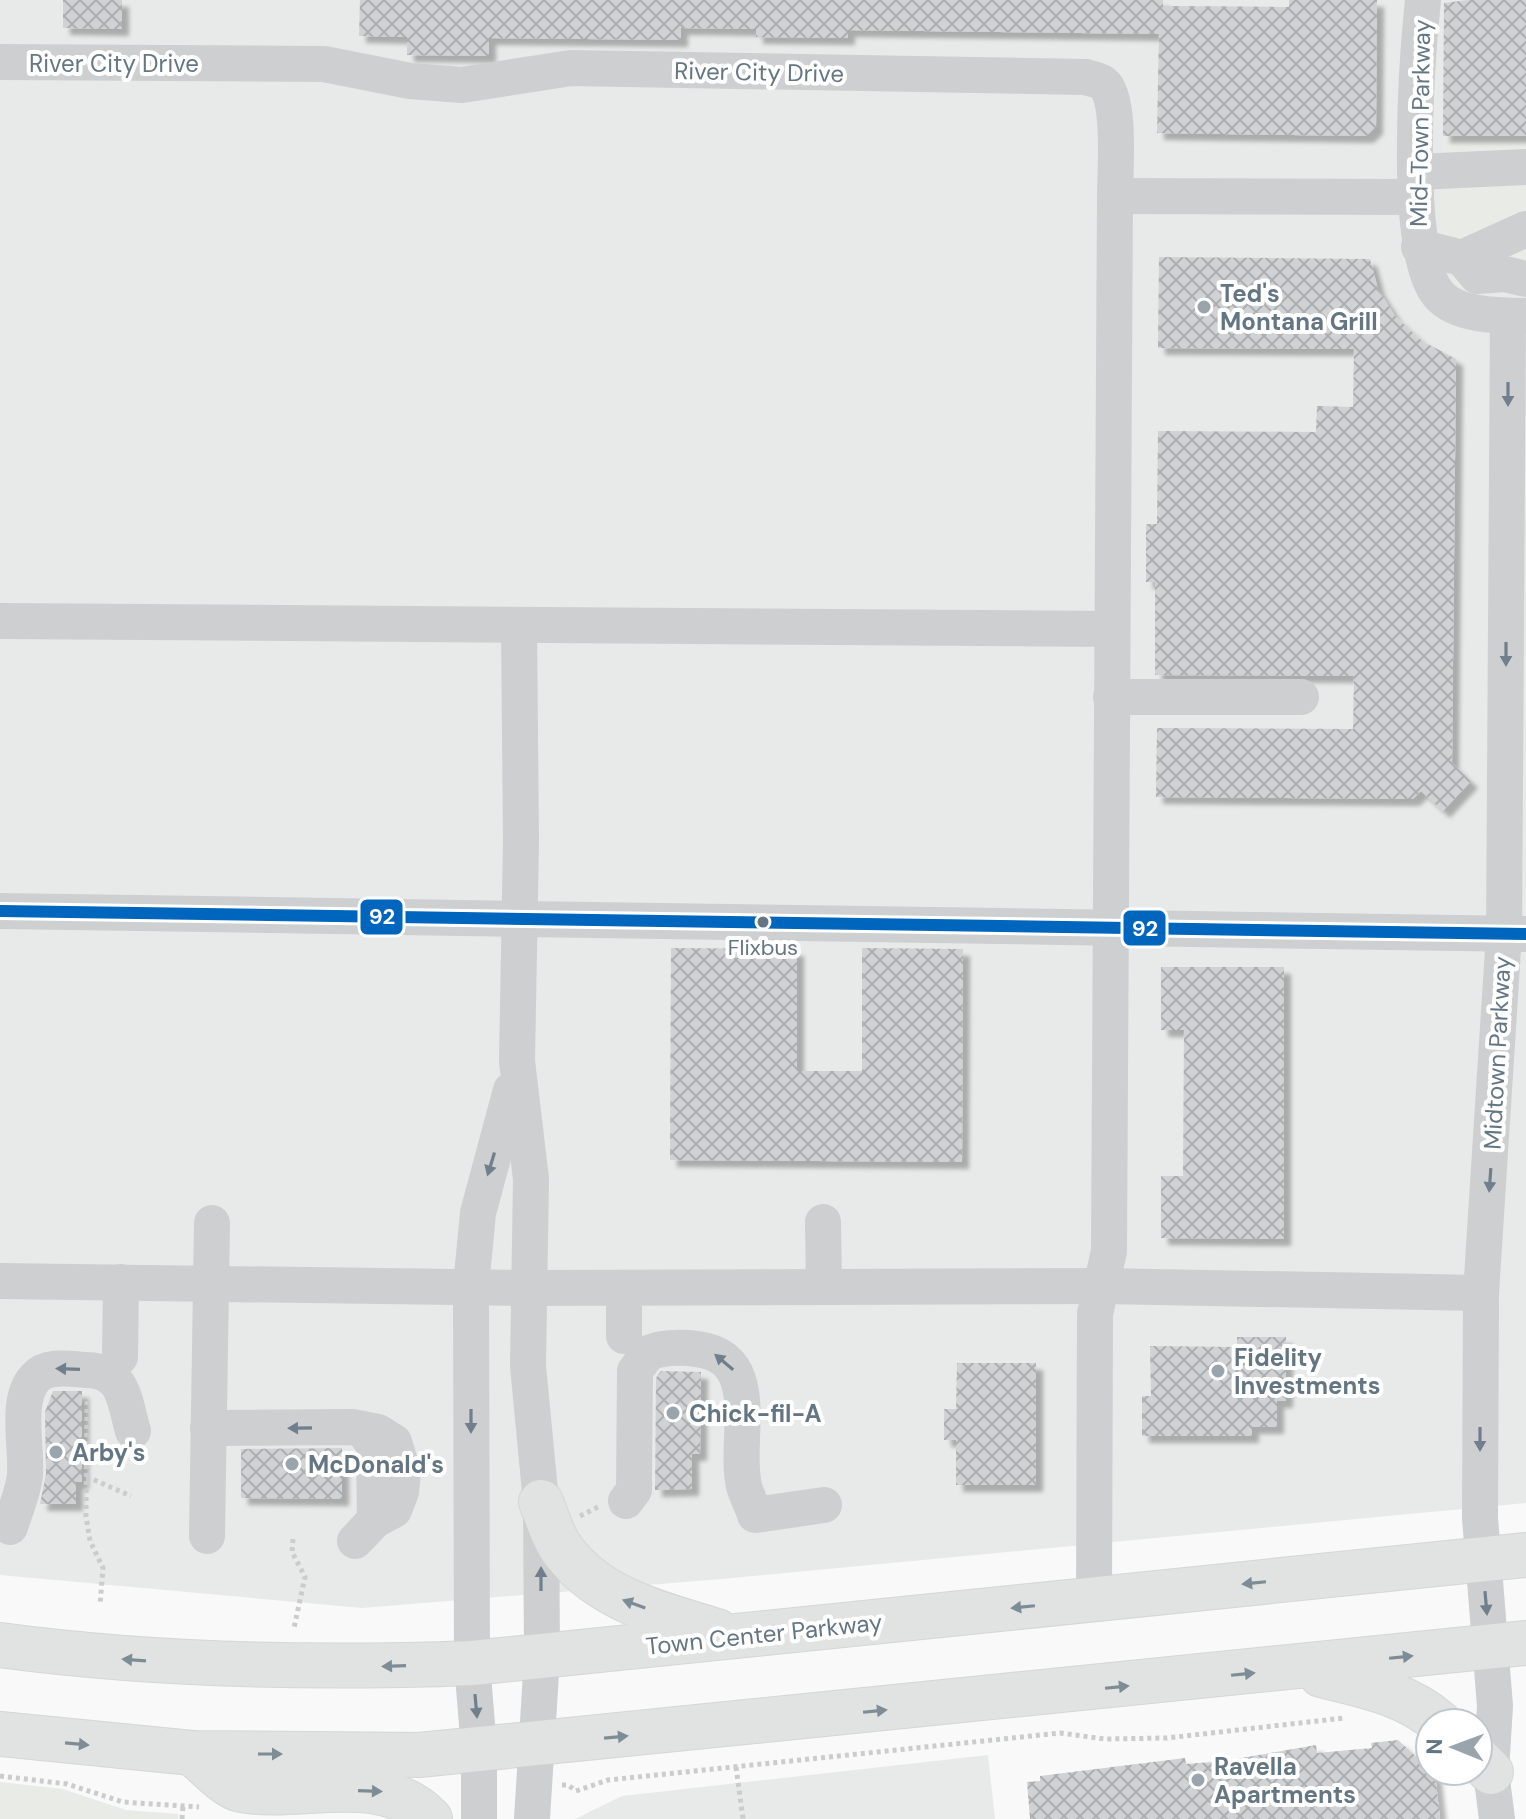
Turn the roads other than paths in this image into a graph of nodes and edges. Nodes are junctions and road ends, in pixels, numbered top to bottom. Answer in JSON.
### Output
{"nodes":[{"id":1,"x":1423,"y":0,"type":"edge"},
{"id":2,"x":0,"y":62,"type":"edge"},
{"id":3,"x":1526,"y":167,"type":"edge"},
{"id":4,"x":1417,"y":184,"type":"junction"},
{"id":5,"x":1115,"y":196,"type":"junction"},
{"id":6,"x":1526,"y":229,"type":"edge"},
{"id":7,"x":1419,"y":247,"type":"junction"},
{"id":8,"x":1526,"y":279,"type":"edge"},
{"id":9,"x":1469,"y":282,"type":"junction"},
{"id":10,"x":1517,"y":316,"type":"edge"},
{"id":11,"x":0,"y":621,"type":"edge"},
{"id":12,"x":519,"y":626,"type":"junction"},
{"id":13,"x":1112,"y":629,"type":"junction"},
{"id":14,"x":1111,"y":697,"type":"junction"},
{"id":15,"x":1301,"y":697,"type":"dead end"},
{"id":16,"x":0,"y":911,"type":"edge"},
{"id":17,"x":519,"y":920,"type":"junction"},
{"id":18,"x":1113,"y":926,"type":"junction"},
{"id":19,"x":1515,"y":934,"type":"edge"},
{"id":20,"x":517,"y":1061,"type":"junction"},
{"id":21,"x":823,"y":1222,"type":"dead end"},
{"id":22,"x":212,"y":1223,"type":"dead end"},
{"id":23,"x":0,"y":1281,"type":"edge"},
{"id":24,"x":121,"y":1282,"type":"junction"},
{"id":25,"x":212,"y":1283,"type":"junction"},
{"id":26,"x":471,"y":1286,"type":"junction"},
{"id":27,"x":824,"y":1286,"type":"junction"},
{"id":28,"x":1103,"y":1286,"type":"junction"},
{"id":29,"x":529,"y":1288,"type":"junction"},
{"id":30,"x":624,"y":1288,"type":"junction"},
{"id":31,"x":1481,"y":1293,"type":"junction"},
{"id":32,"x":624,"y":1336,"type":"dead end"},
{"id":33,"x":120,"y":1357,"type":"dead end"},
{"id":34,"x":208,"y":1428,"type":"junction"},
{"id":35,"x":133,"y":1431,"type":"dead end"},
{"id":36,"x":626,"y":1501,"type":"dead end"},
{"id":37,"x":541,"y":1502,"type":"junction"},
{"id":38,"x":824,"y":1505,"type":"dead end"},
{"id":39,"x":10,"y":1527,"type":"dead end"},
{"id":40,"x":365,"y":1530,"type":"dead end"},
{"id":41,"x":207,"y":1536,"type":"dead end"},
{"id":42,"x":1526,"y":1555,"type":"edge"},
{"id":43,"x":1482,"y":1559,"type":"junction"},
{"id":44,"x":1094,"y":1599,"type":"junction"},
{"id":45,"x":734,"y":1637,"type":"junction"},
{"id":46,"x":0,"y":1645,"type":"edge"},
{"id":47,"x":1508,"y":1645,"type":"edge"},
{"id":48,"x":542,"y":1657,"type":"junction"},
{"id":49,"x":472,"y":1663,"type":"junction"},
{"id":50,"x":1296,"y":1668,"type":"junction"},
{"id":51,"x":1422,"y":1707,"type":"edge"},
{"id":52,"x":1494,"y":1712,"type":"edge"},
{"id":53,"x":0,"y":1734,"type":"edge"},
{"id":54,"x":538,"y":1744,"type":"junction"},
{"id":55,"x":479,"y":1749,"type":"junction"},
{"id":56,"x":192,"y":1753,"type":"junction"},
{"id":57,"x":1490,"y":1787,"type":"edge"},
{"id":58,"x":430,"y":1819,"type":"edge"},
{"id":59,"x":479,"y":1819,"type":"edge"},
{"id":60,"x":532,"y":1819,"type":"edge"},
{"id":61,"x":1497,"y":1819,"type":"edge"}],
"edges":[{"from":1,"to":4,"type":"street","name":"Mid-Town Parkway"},
{"from":2,"to":5,"type":"street","name":"River City Drive"},
{"from":3,"to":4,"type":"street"},
{"from":4,"to":5,"type":"street"},
{"from":4,"to":7,"type":"street","name":"Mid-Town Parkway"},
{"from":5,"to":13,"type":"street"},
{"from":6,"to":9,"type":"street"},
{"from":7,"to":9,"type":"street"},
{"from":7,"to":9,"type":"street","name":"Mid-Town Parkway"},
{"from":8,"to":9,"type":"street"},
{"from":9,"to":10,"type":"street","name":"Mid-Town Parkway"},
{"from":10,"to":19,"type":"street","name":"Midtown Parkway","one_way":true},
{"from":11,"to":12,"type":"street"},
{"from":12,"to":13,"type":"street"},
{"from":12,"to":17,"type":"street"},
{"from":13,"to":14,"type":"street"},
{"from":14,"to":15,"type":"street"},
{"from":14,"to":18,"type":"street"},
{"from":16,"to":17,"type":"street"},
{"from":17,"to":18,"type":"street"},
{"from":17,"to":20,"type":"street"},
{"from":18,"to":19,"type":"street"},
{"from":18,"to":28,"type":"street"},
{"from":19,"to":31,"type":"street","name":"Midtown Parkway","one_way":true},
{"from":20,"to":26,"type":"street","one_way":true},
{"from":20,"to":29,"type":"street"},
{"from":21,"to":27,"type":"street"},
{"from":22,"to":25,"type":"street"},
{"from":23,"to":24,"type":"street"},
{"from":24,"to":25,"type":"street"},
{"from":24,"to":33,"type":"street"},
{"from":25,"to":26,"type":"street"},
{"from":25,"to":34,"type":"street"},
{"from":26,"to":29,"type":"street"},
{"from":26,"to":49,"type":"street","one_way":true},
{"from":27,"to":28,"type":"street"},
{"from":27,"to":30,"type":"street"},
{"from":28,"to":31,"type":"street"},
{"from":28,"to":44,"type":"street"},
{"from":29,"to":30,"type":"street"},
{"from":29,"to":37,"type":"street"},
{"from":30,"to":32,"type":"street"},
{"from":31,"to":43,"type":"street","name":"Midtown Parkway","one_way":true},
{"from":40,"to":34,"type":"street","one_way":true},
{"from":34,"to":41,"type":"street"},
{"from":35,"to":39,"type":"street","one_way":true},
{"from":38,"to":36,"type":"street","one_way":true},
{"from":45,"to":37,"type":"main road","one_way":true},
{"from":48,"to":37,"type":"street","one_way":true},
{"from":42,"to":43,"type":"main road","name":"Town Center Parkway"},
{"from":43,"to":44,"type":"main road","name":"Town Center Parkway","one_way":true},
{"from":43,"to":47,"type":"street","name":"Midtown Parkway","one_way":true},
{"from":44,"to":45,"type":"main road","name":"Town Center Parkway","one_way":true},
{"from":45,"to":48,"type":"main road","name":"Town Center Parkway"},
{"from":49,"to":46,"type":"main road","name":"Town Center Parkway","one_way":true},
{"from":50,"to":47,"type":"main road","one_way":true},
{"from":47,"to":52,"type":"street","name":"Midtown Parkway"},
{"from":48,"to":49,"type":"main road","name":"Town Center Parkway"},
{"from":48,"to":54,"type":"street"},
{"from":49,"to":55,"type":"street","one_way":true},
{"from":50,"to":51,"type":"main road"},
{"from":54,"to":50,"type":"main road","one_way":true},
{"from":53,"to":56,"type":"main road","one_way":true},
{"from":54,"to":55,"type":"main road"},
{"from":54,"to":60,"type":"street"},
{"from":56,"to":55,"type":"main road","one_way":true},
{"from":55,"to":59,"type":"street"},
{"from":56,"to":58,"type":"main road","one_way":true},
{"from":57,"to":61,"type":"street","name":"Midtown Parkway"}]}
